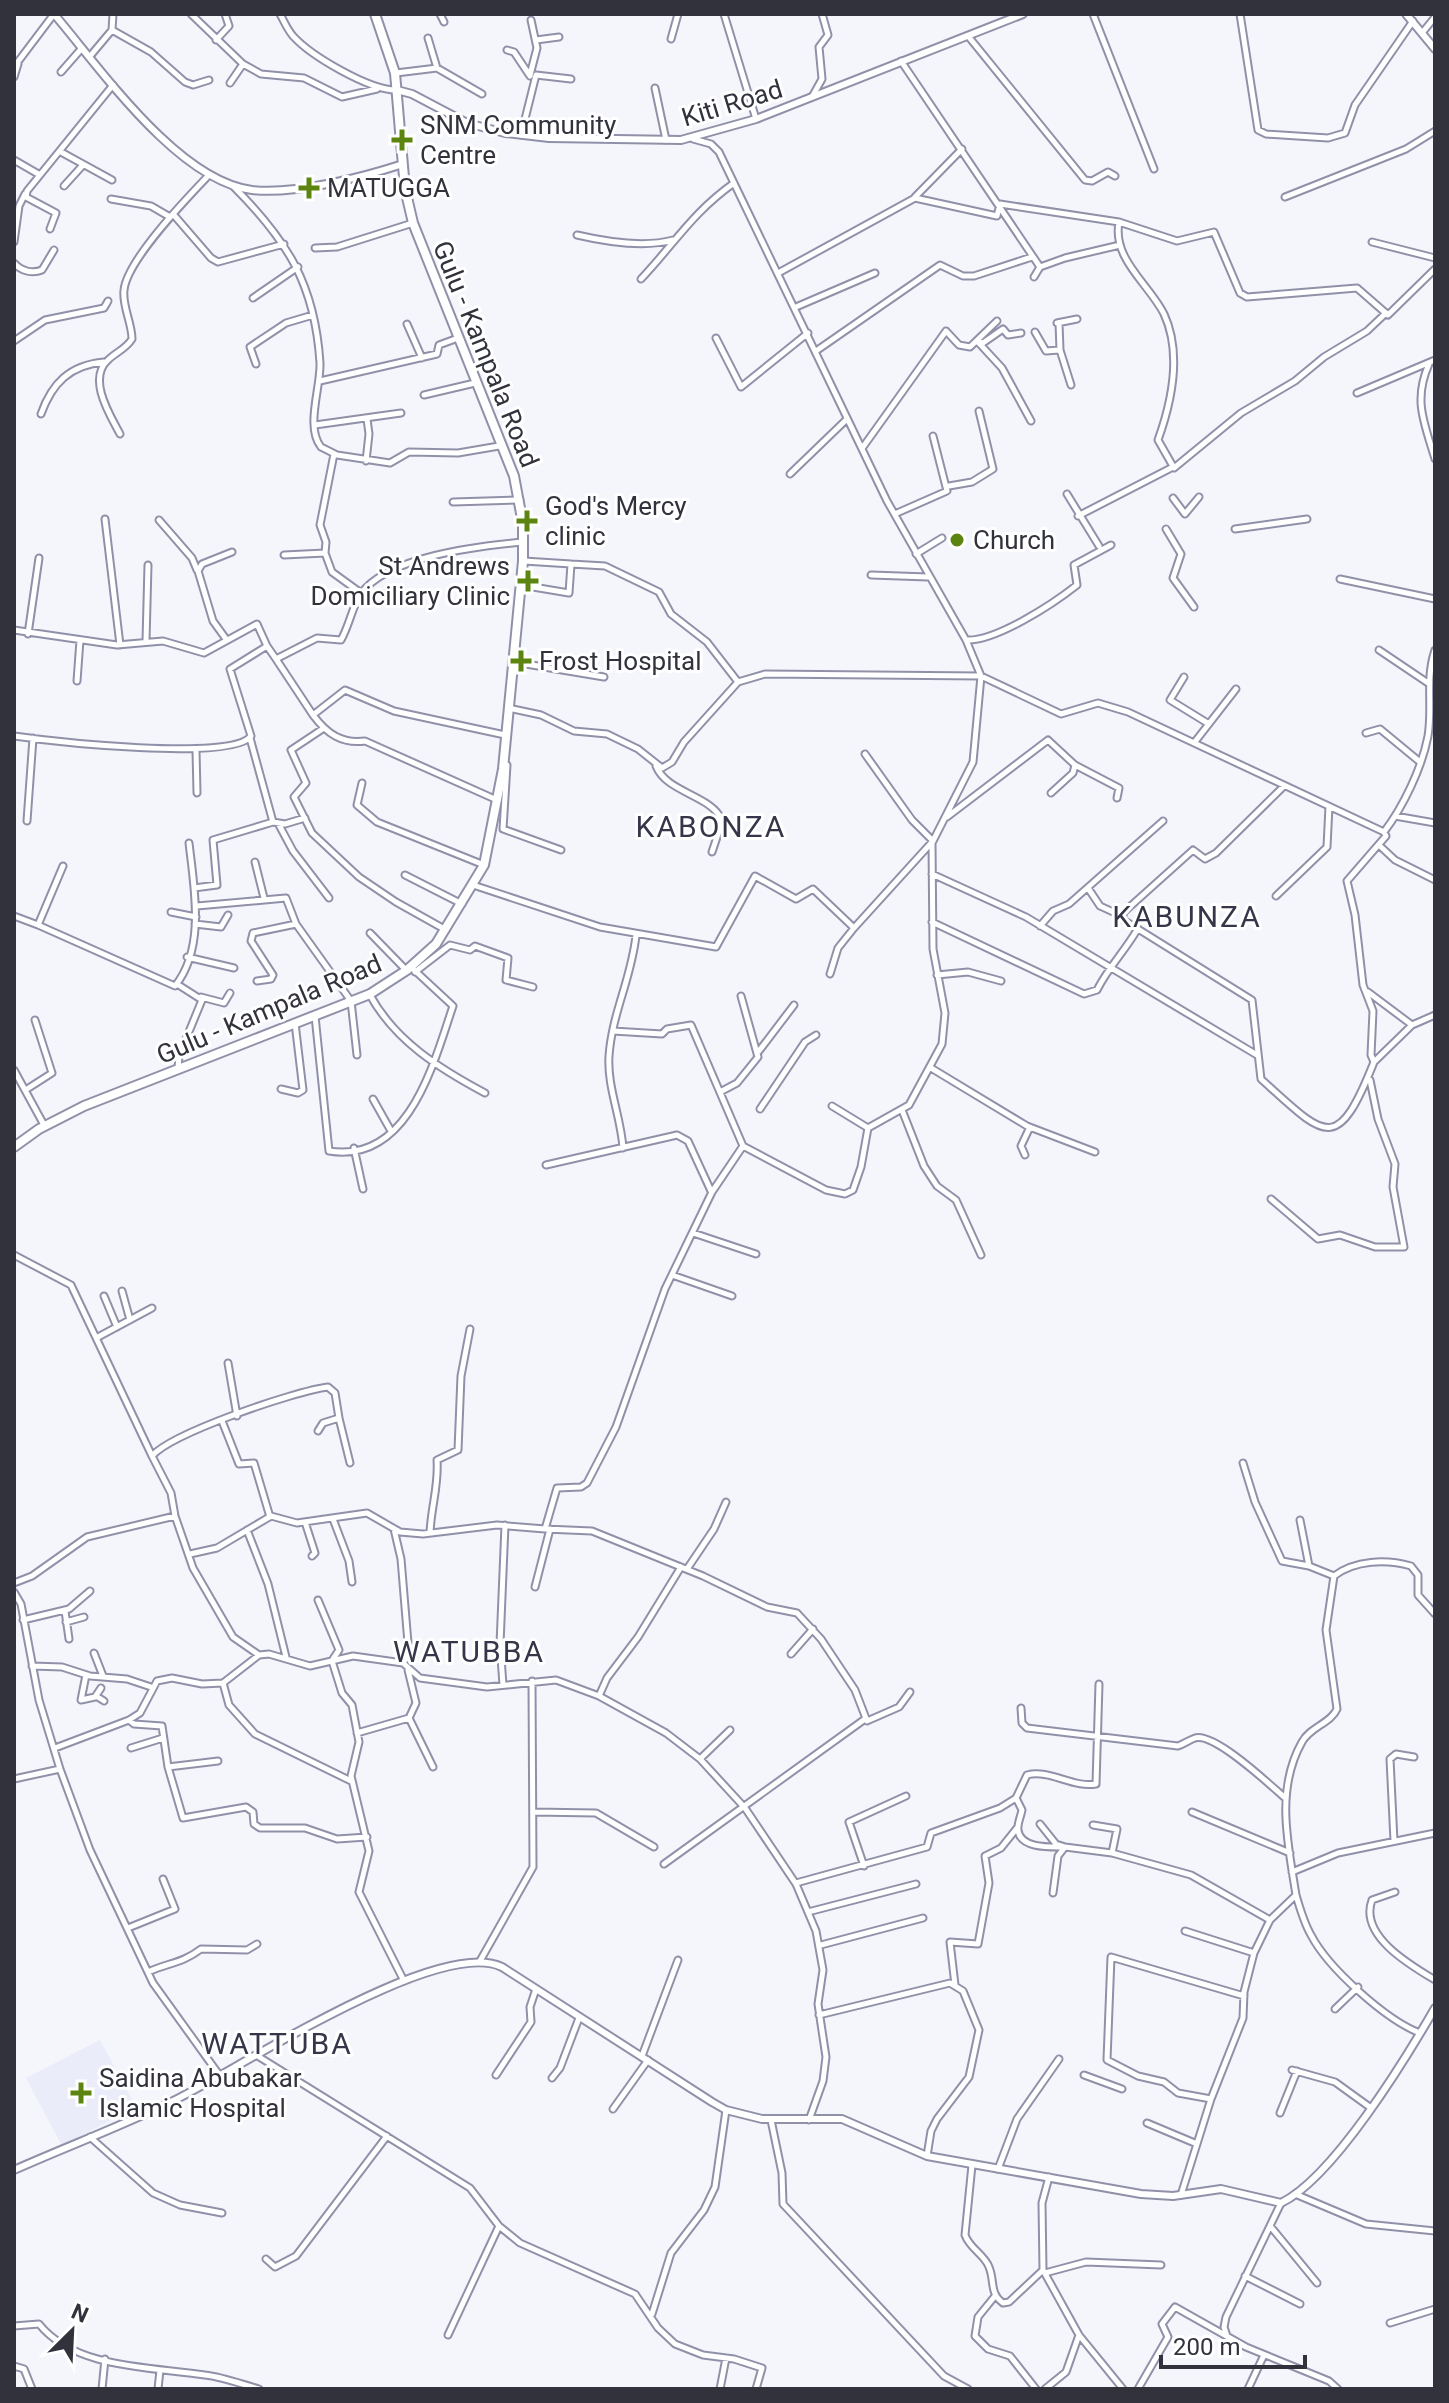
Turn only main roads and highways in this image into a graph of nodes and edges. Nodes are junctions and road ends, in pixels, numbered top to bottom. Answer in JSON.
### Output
{"nodes":[{"id":1,"x":375,"y":14,"type":"edge"},
{"id":2,"x":14,"y":1147,"type":"edge"}],
"edges":[{"from":1,"to":2,"type":"main road","name":"Gulu - Kampala Road"}]}
